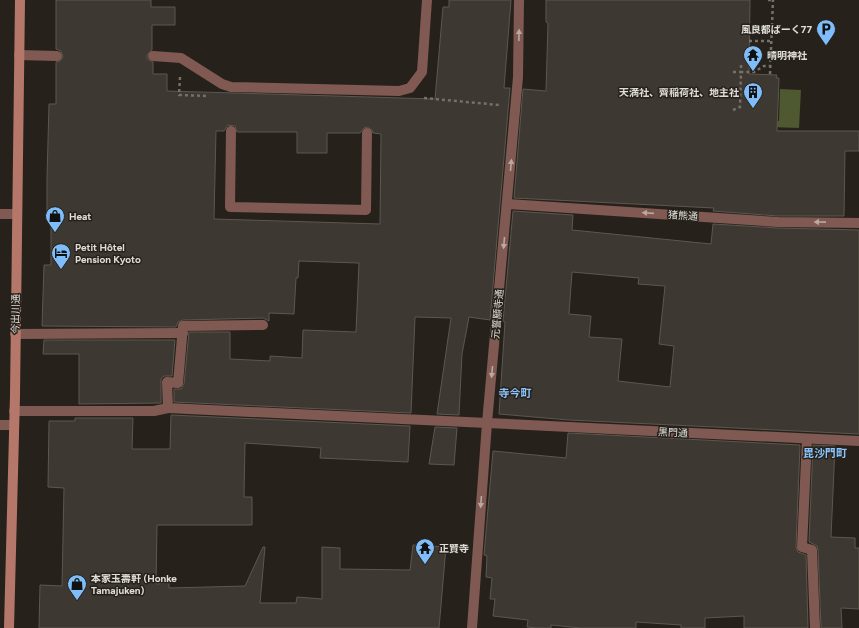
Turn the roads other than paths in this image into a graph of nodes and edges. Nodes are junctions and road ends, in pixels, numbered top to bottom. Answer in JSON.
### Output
{"nodes":[{"id":1,"x":20,"y":0,"type":"edge"},
{"id":2,"x":427,"y":0,"type":"edge"},
{"id":3,"x":519,"y":0,"type":"edge"},
{"id":4,"x":19,"y":55,"type":"junction"},
{"id":5,"x":56,"y":56,"type":"dead end"},
{"id":6,"x":153,"y":56,"type":"dead end"},
{"id":7,"x":231,"y":132,"type":"dead end"},
{"id":8,"x":367,"y":133,"type":"dead end"},
{"id":9,"x":508,"y":204,"type":"junction"},
{"id":10,"x":0,"y":214,"type":"edge"},
{"id":11,"x":17,"y":214,"type":"junction"},
{"id":12,"x":859,"y":223,"type":"edge"},
{"id":13,"x":263,"y":325,"type":"dead end"},
{"id":14,"x":183,"y":333,"type":"junction"},
{"id":15,"x":15,"y":334,"type":"junction"},
{"id":16,"x":168,"y":408,"type":"junction"},
{"id":17,"x":14,"y":411,"type":"junction"},
{"id":18,"x":487,"y":422,"type":"junction"},
{"id":19,"x":0,"y":425,"type":"edge"},
{"id":20,"x":14,"y":425,"type":"junction"},
{"id":21,"x":807,"y":439,"type":"junction"},
{"id":22,"x":859,"y":442,"type":"edge"},
{"id":23,"x":8,"y":628,"type":"edge"},
{"id":24,"x":472,"y":628,"type":"edge"},
{"id":25,"x":815,"y":628,"type":"edge"}],
"edges":[{"from":1,"to":4,"type":"main road","name":"今出川通"},
{"from":2,"to":6,"type":"street"},
{"from":9,"to":3,"type":"street","name":"元誓願寺通","one_way":true},
{"from":4,"to":5,"type":"street"},
{"from":4,"to":11,"type":"main road","name":"今出川通"},
{"from":7,"to":8,"type":"street"},
{"from":12,"to":9,"type":"street","name":"猪熊通","one_way":true},
{"from":9,"to":18,"type":"street","name":"元誓願寺通","one_way":true},
{"from":10,"to":11,"type":"street"},
{"from":11,"to":15,"type":"main road","name":"今出川通"},
{"from":13,"to":14,"type":"street"},
{"from":14,"to":15,"type":"street"},
{"from":14,"to":16,"type":"street"},
{"from":15,"to":17,"type":"main road","name":"今出川通"},
{"from":16,"to":17,"type":"street","name":"黒門通"},
{"from":16,"to":18,"type":"street","name":"黒門通"},
{"from":17,"to":20,"type":"main road","name":"今出川通"},
{"from":18,"to":21,"type":"street","name":"黒門通"},
{"from":18,"to":24,"type":"street","name":"元誓願寺通","one_way":true},
{"from":19,"to":20,"type":"street"},
{"from":20,"to":23,"type":"main road","name":"今出川通"},
{"from":21,"to":22,"type":"street","name":"黒門通"},
{"from":21,"to":25,"type":"street"}]}
